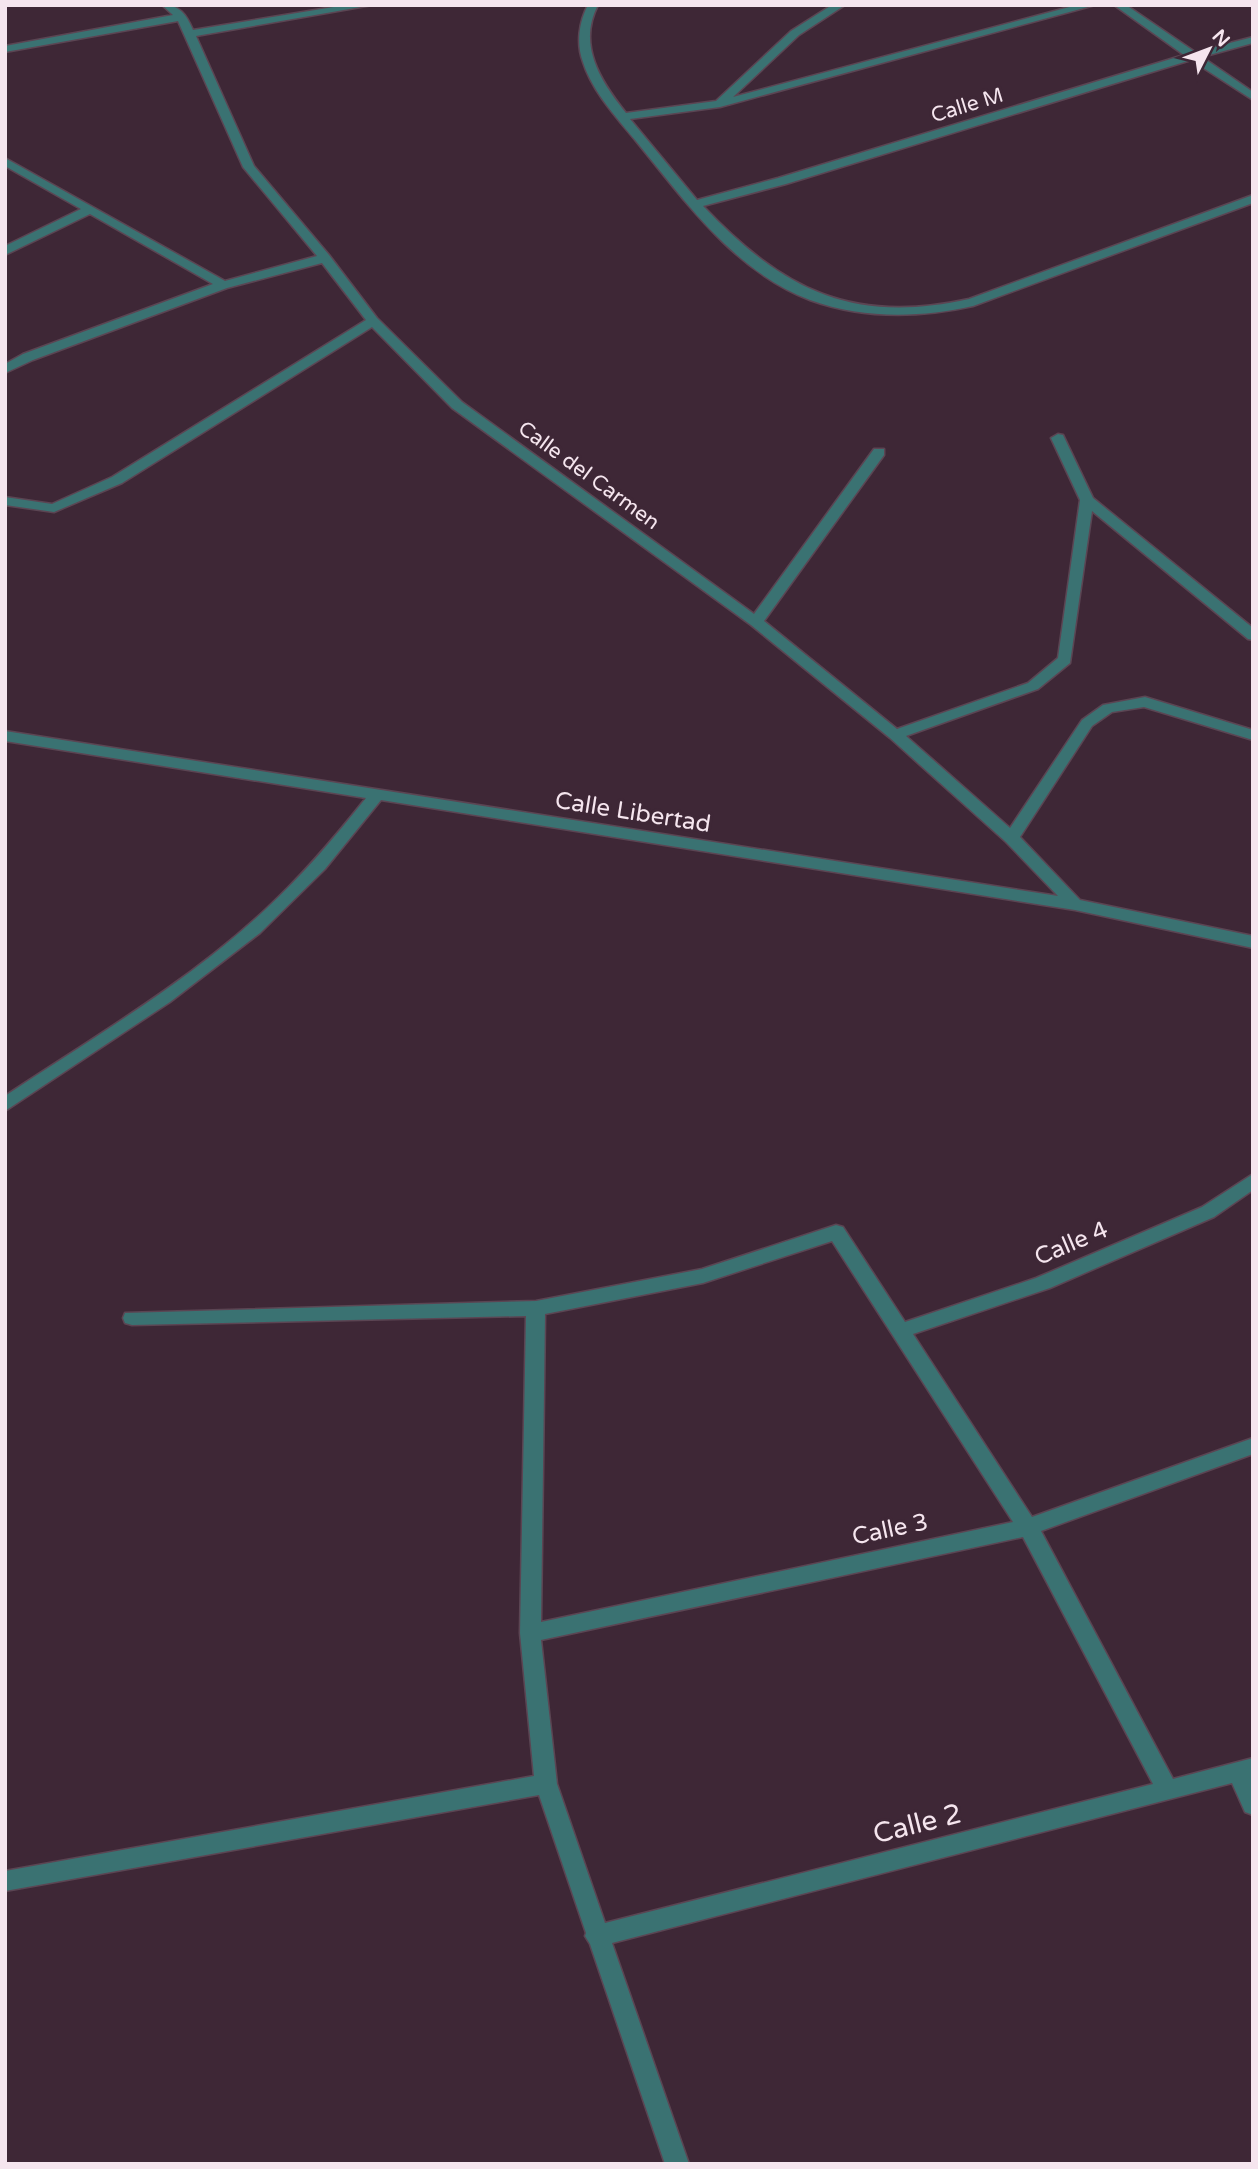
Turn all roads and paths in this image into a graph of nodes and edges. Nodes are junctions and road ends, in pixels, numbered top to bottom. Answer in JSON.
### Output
{"nodes":[{"id":1,"x":167,"y":5,"type":"edge"},
{"id":2,"x":367,"y":5,"type":"edge"},
{"id":3,"x":593,"y":5,"type":"edge"},
{"id":4,"x":840,"y":5,"type":"edge"},
{"id":5,"x":1090,"y":5,"type":"edge"},
{"id":6,"x":1119,"y":5,"type":"edge"},
{"id":7,"x":182,"y":17,"type":"junction"},
{"id":8,"x":189,"y":34,"type":"junction"},
{"id":9,"x":1253,"y":40,"type":"edge"},
{"id":10,"x":5,"y":48,"type":"edge"},
{"id":11,"x":1192,"y":56,"type":"junction"},
{"id":12,"x":1253,"y":97,"type":"edge"},
{"id":13,"x":720,"y":104,"type":"junction"},
{"id":14,"x":623,"y":117,"type":"junction"},
{"id":15,"x":5,"y":161,"type":"edge"},
{"id":16,"x":1253,"y":199,"type":"edge"},
{"id":17,"x":693,"y":205,"type":"junction"},
{"id":18,"x":89,"y":210,"type":"junction"},
{"id":19,"x":5,"y":251,"type":"edge"},
{"id":20,"x":325,"y":258,"type":"junction"},
{"id":21,"x":223,"y":285,"type":"junction"},
{"id":22,"x":373,"y":321,"type":"junction"},
{"id":23,"x":5,"y":369,"type":"edge"},
{"id":24,"x":1058,"y":438,"type":"dead end"},
{"id":25,"x":879,"y":452,"type":"dead end"},
{"id":26,"x":1087,"y":500,"type":"junction"},
{"id":27,"x":5,"y":501,"type":"edge"},
{"id":28,"x":756,"y":622,"type":"junction"},
{"id":29,"x":1253,"y":636,"type":"edge"},
{"id":30,"x":895,"y":734,"type":"junction"},
{"id":31,"x":1253,"y":735,"type":"edge"},
{"id":32,"x":5,"y":736,"type":"edge"},
{"id":33,"x":377,"y":795,"type":"junction"},
{"id":34,"x":1012,"y":838,"type":"junction"},
{"id":35,"x":1075,"y":904,"type":"junction"},
{"id":36,"x":1253,"y":942,"type":"edge"},
{"id":37,"x":5,"y":1105,"type":"edge"},
{"id":38,"x":1253,"y":1181,"type":"edge"},
{"id":39,"x":536,"y":1308,"type":"junction"},
{"id":40,"x":132,"y":1318,"type":"dead end"},
{"id":41,"x":900,"y":1331,"type":"junction"},
{"id":42,"x":1253,"y":1446,"type":"edge"},
{"id":43,"x":1028,"y":1527,"type":"junction"},
{"id":44,"x":530,"y":1633,"type":"junction"},
{"id":45,"x":1245,"y":1771,"type":"edge"},
{"id":46,"x":546,"y":1784,"type":"junction"},
{"id":47,"x":1167,"y":1789,"type":"junction"},
{"id":48,"x":1253,"y":1805,"type":"edge"},
{"id":49,"x":5,"y":1881,"type":"edge"},
{"id":50,"x":597,"y":1936,"type":"junction"},
{"id":51,"x":677,"y":2164,"type":"edge"}],
"edges":[{"from":1,"to":7,"type":"street","name":"Calle del Carmen"},
{"from":2,"to":8,"type":"street"},
{"from":3,"to":14,"type":"street"},
{"from":4,"to":13,"type":"street"},
{"from":5,"to":13,"type":"street"},
{"from":6,"to":11,"type":"street"},
{"from":7,"to":8,"type":"street","name":"Calle del Carmen"},
{"from":7,"to":10,"type":"street"},
{"from":8,"to":20,"type":"street","name":"Calle del Carmen"},
{"from":9,"to":11,"type":"street","name":"Calle M"},
{"from":11,"to":12,"type":"street"},
{"from":11,"to":17,"type":"street","name":"Calle M"},
{"from":13,"to":14,"type":"street"},
{"from":14,"to":17,"type":"street"},
{"from":15,"to":18,"type":"street"},
{"from":16,"to":17,"type":"street"},
{"from":18,"to":19,"type":"street"},
{"from":18,"to":21,"type":"street"},
{"from":20,"to":21,"type":"street"},
{"from":20,"to":22,"type":"street","name":"Calle del Carmen"},
{"from":21,"to":23,"type":"street"},
{"from":22,"to":27,"type":"street"},
{"from":22,"to":28,"type":"street","name":"Calle del Carmen"},
{"from":24,"to":26,"type":"street"},
{"from":25,"to":28,"type":"street"},
{"from":26,"to":29,"type":"street"},
{"from":26,"to":30,"type":"street"},
{"from":28,"to":30,"type":"street","name":"Calle del Carmen"},
{"from":30,"to":34,"type":"street","name":"Calle del Carmen"},
{"from":31,"to":34,"type":"street"},
{"from":32,"to":33,"type":"street","name":"Calle Libertad"},
{"from":33,"to":35,"type":"street","name":"Calle Libertad"},
{"from":33,"to":37,"type":"street"},
{"from":34,"to":35,"type":"street","name":"Calle del Carmen"},
{"from":35,"to":36,"type":"street","name":"Calle Libertad"},
{"from":38,"to":41,"type":"street","name":"Calle 4"},
{"from":39,"to":40,"type":"street"},
{"from":39,"to":41,"type":"street"},
{"from":39,"to":44,"type":"street"},
{"from":41,"to":43,"type":"street"},
{"from":42,"to":43,"type":"street","name":"Calle 3"},
{"from":43,"to":44,"type":"street","name":"Calle 3"},
{"from":43,"to":47,"type":"street"},
{"from":44,"to":46,"type":"street"},
{"from":45,"to":47,"type":"street","name":"Calle 2"},
{"from":45,"to":48,"type":"street"},
{"from":46,"to":49,"type":"street"},
{"from":46,"to":50,"type":"street"},
{"from":47,"to":50,"type":"street","name":"Calle 2"},
{"from":50,"to":51,"type":"street"}]}
